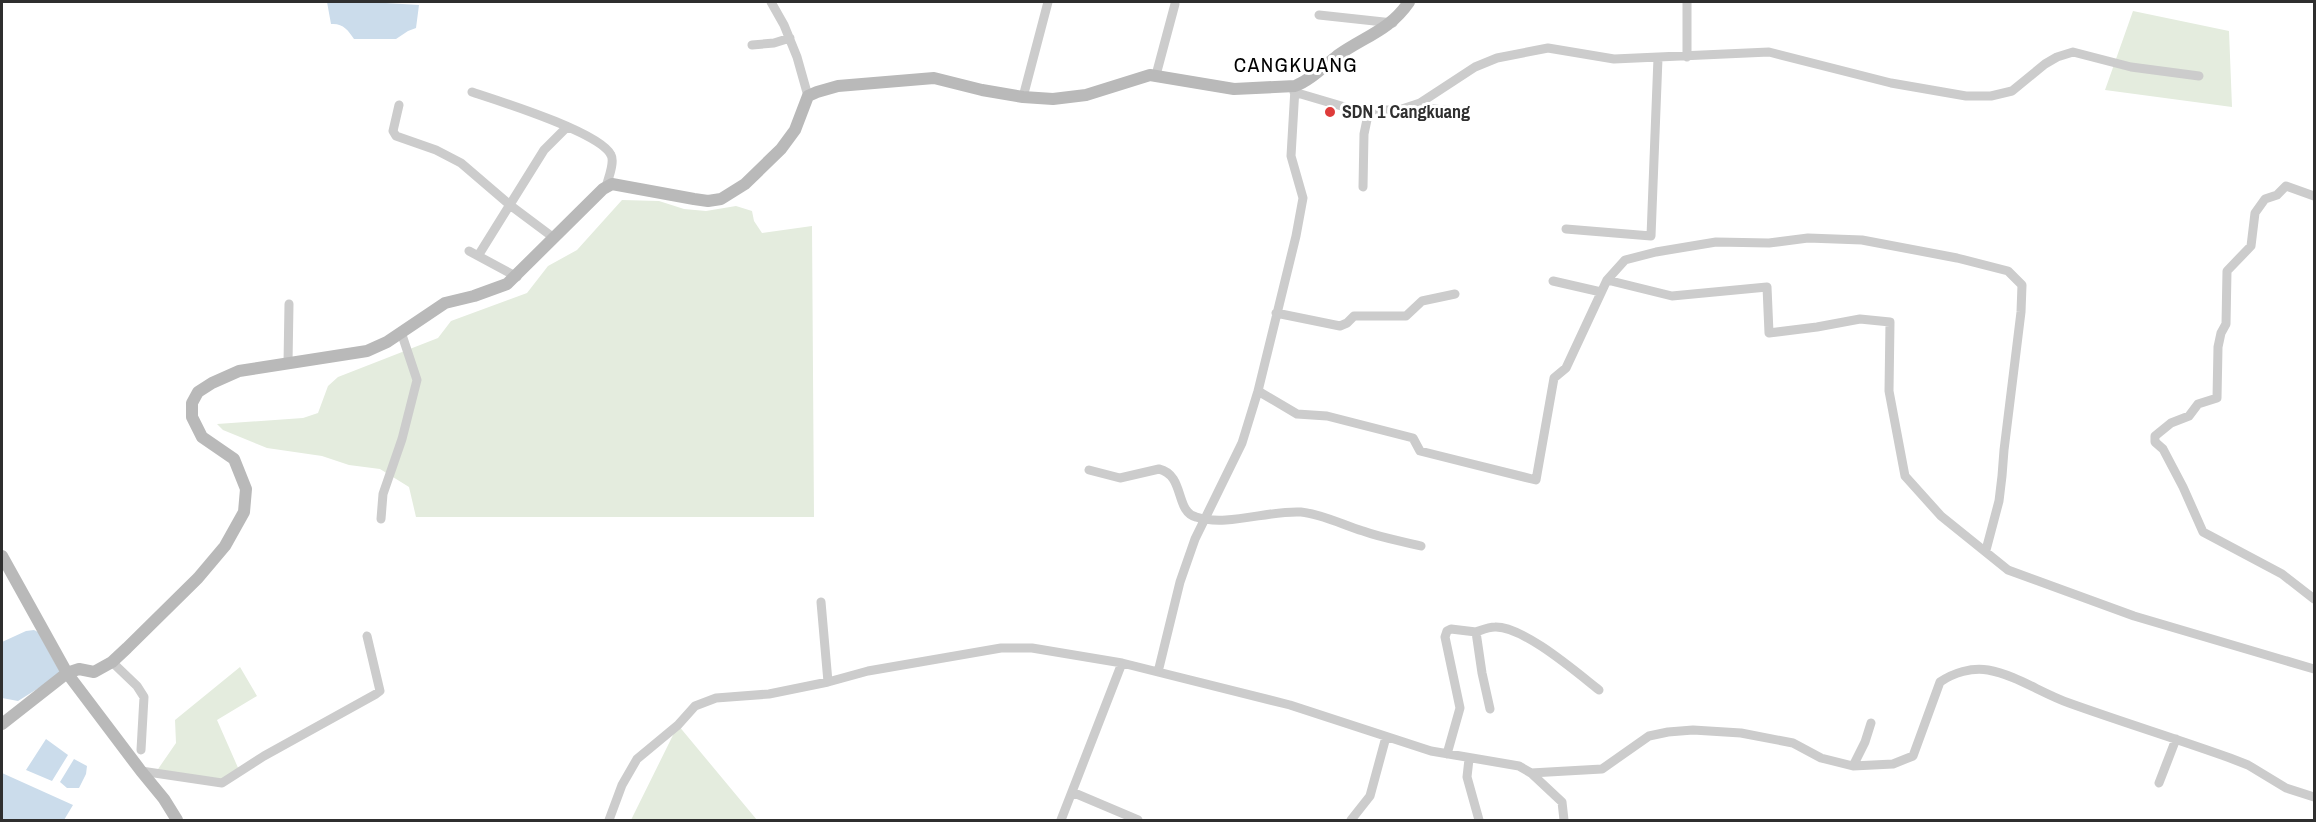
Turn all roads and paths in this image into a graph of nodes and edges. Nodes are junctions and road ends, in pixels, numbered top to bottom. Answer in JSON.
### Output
{"nodes":[{"id":1,"x":771,"y":2,"type":"edge"},
{"id":2,"x":1048,"y":2,"type":"edge"},
{"id":3,"x":1409,"y":2,"type":"edge"},
{"id":4,"x":1687,"y":2,"type":"edge"},
{"id":5,"x":1175,"y":4,"type":"dead end"},
{"id":6,"x":1319,"y":15,"type":"dead end"},
{"id":7,"x":1393,"y":22,"type":"junction"},
{"id":8,"x":790,"y":38,"type":"junction"},
{"id":9,"x":752,"y":45,"type":"dead end"},
{"id":10,"x":1687,"y":57,"type":"junction"},
{"id":11,"x":1658,"y":58,"type":"junction"},
{"id":12,"x":1156,"y":75,"type":"junction"},
{"id":13,"x":2199,"y":76,"type":"dead end"},
{"id":14,"x":1294,"y":89,"type":"junction"},
{"id":15,"x":472,"y":92,"type":"dead end"},
{"id":16,"x":808,"y":96,"type":"junction"},
{"id":17,"x":1023,"y":97,"type":"junction"},
{"id":18,"x":1420,"y":103,"type":"junction"},
{"id":19,"x":399,"y":105,"type":"dead end"},
{"id":20,"x":1369,"y":110,"type":"junction"},
{"id":21,"x":1456,"y":111,"type":"dead end"},
{"id":22,"x":567,"y":127,"type":"junction"},
{"id":23,"x":606,"y":187,"type":"junction"},
{"id":24,"x":1363,"y":187,"type":"dead end"},
{"id":25,"x":2314,"y":196,"type":"edge"},
{"id":26,"x":510,"y":205,"type":"junction"},
{"id":27,"x":1566,"y":229,"type":"dead end"},
{"id":28,"x":554,"y":238,"type":"junction"},
{"id":29,"x":517,"y":277,"type":"junction"},
{"id":30,"x":1607,"y":280,"type":"junction"},
{"id":31,"x":1554,"y":281,"type":"dead end"},
{"id":32,"x":1601,"y":292,"type":"junction"},
{"id":33,"x":1455,"y":294,"type":"dead end"},
{"id":34,"x":289,"y":304,"type":"dead end"},
{"id":35,"x":1276,"y":313,"type":"junction"},
{"id":36,"x":401,"y":332,"type":"junction"},
{"id":37,"x":288,"y":363,"type":"junction"},
{"id":38,"x":1258,"y":391,"type":"junction"},
{"id":39,"x":1089,"y":470,"type":"dead end"},
{"id":40,"x":1207,"y":518,"type":"junction"},
{"id":41,"x":381,"y":519,"type":"dead end"},
{"id":42,"x":1421,"y":546,"type":"dead end"},
{"id":43,"x":1986,"y":550,"type":"junction"},
{"id":44,"x":2,"y":556,"type":"edge"},
{"id":45,"x":2314,"y":599,"type":"edge"},
{"id":46,"x":821,"y":602,"type":"dead end"},
{"id":47,"x":1476,"y":632,"type":"junction"},
{"id":48,"x":367,"y":636,"type":"dead end"},
{"id":49,"x":112,"y":662,"type":"junction"},
{"id":50,"x":1122,"y":663,"type":"junction"},
{"id":51,"x":2314,"y":669,"type":"edge"},
{"id":52,"x":68,"y":672,"type":"junction"},
{"id":53,"x":1158,"y":672,"type":"junction"},
{"id":54,"x":828,"y":682,"type":"junction"},
{"id":55,"x":1599,"y":690,"type":"dead end"},
{"id":56,"x":1490,"y":709,"type":"dead end"},
{"id":57,"x":1871,"y":723,"type":"dead end"},
{"id":58,"x":2,"y":724,"type":"edge"},
{"id":59,"x":1386,"y":737,"type":"junction"},
{"id":60,"x":2176,"y":739,"type":"junction"},
{"id":61,"x":141,"y":750,"type":"dead end"},
{"id":62,"x":1447,"y":754,"type":"junction"},
{"id":63,"x":1469,"y":759,"type":"junction"},
{"id":64,"x":1853,"y":766,"type":"junction"},
{"id":65,"x":141,"y":771,"type":"junction"},
{"id":66,"x":1531,"y":773,"type":"junction"},
{"id":67,"x":2159,"y":783,"type":"dead end"},
{"id":68,"x":1072,"y":792,"type":"junction"},
{"id":69,"x":2314,"y":797,"type":"edge"},
{"id":70,"x":177,"y":820,"type":"edge"},
{"id":71,"x":609,"y":820,"type":"edge"},
{"id":72,"x":1061,"y":820,"type":"edge"},
{"id":73,"x":1138,"y":820,"type":"edge"},
{"id":74,"x":1351,"y":820,"type":"edge"},
{"id":75,"x":1479,"y":820,"type":"edge"},
{"id":76,"x":1564,"y":820,"type":"edge"}],
"edges":[{"from":1,"to":8,"type":"street"},
{"from":2,"to":17,"type":"street"},
{"from":3,"to":7,"type":"street"},
{"from":4,"to":10,"type":"street"},
{"from":5,"to":12,"type":"street"},
{"from":6,"to":7,"type":"street"},
{"from":7,"to":14,"type":"street"},
{"from":8,"to":9,"type":"street"},
{"from":8,"to":16,"type":"street"},
{"from":10,"to":11,"type":"street"},
{"from":10,"to":13,"type":"street"},
{"from":11,"to":18,"type":"street"},
{"from":11,"to":27,"type":"street"},
{"from":12,"to":14,"type":"street"},
{"from":12,"to":17,"type":"street"},
{"from":14,"to":20,"type":"street"},
{"from":14,"to":35,"type":"street"},
{"from":15,"to":22,"type":"street"},
{"from":16,"to":17,"type":"street"},
{"from":16,"to":23,"type":"street"},
{"from":18,"to":20,"type":"street"},
{"from":18,"to":21,"type":"street"},
{"from":19,"to":26,"type":"street"},
{"from":20,"to":24,"type":"street"},
{"from":22,"to":23,"type":"street"},
{"from":22,"to":26,"type":"street"},
{"from":23,"to":28,"type":"street"},
{"from":25,"to":45,"type":"street"},
{"from":26,"to":28,"type":"street"},
{"from":26,"to":29,"type":"street"},
{"from":28,"to":29,"type":"street"},
{"from":29,"to":36,"type":"street"},
{"from":30,"to":32,"type":"street"},
{"from":30,"to":43,"type":"street"},
{"from":30,"to":43,"type":"street"},
{"from":31,"to":32,"type":"street"},
{"from":32,"to":38,"type":"street"},
{"from":33,"to":35,"type":"street"},
{"from":34,"to":37,"type":"street"},
{"from":35,"to":38,"type":"street"},
{"from":36,"to":37,"type":"street"},
{"from":36,"to":41,"type":"street"},
{"from":37,"to":49,"type":"street"},
{"from":38,"to":40,"type":"street"},
{"from":39,"to":40,"type":"street"},
{"from":40,"to":42,"type":"street"},
{"from":40,"to":53,"type":"street"},
{"from":43,"to":51,"type":"street"},
{"from":44,"to":52,"type":"street"},
{"from":46,"to":54,"type":"street"},
{"from":47,"to":55,"type":"street"},
{"from":47,"to":56,"type":"street"},
{"from":47,"to":62,"type":"street"},
{"from":48,"to":65,"type":"street"},
{"from":49,"to":52,"type":"street"},
{"from":49,"to":61,"type":"street"},
{"from":50,"to":53,"type":"street"},
{"from":50,"to":54,"type":"street"},
{"from":50,"to":68,"type":"street"},
{"from":52,"to":58,"type":"street"},
{"from":52,"to":65,"type":"street"},
{"from":53,"to":59,"type":"street"},
{"from":54,"to":71,"type":"street"},
{"from":57,"to":64,"type":"street"},
{"from":59,"to":62,"type":"street"},
{"from":59,"to":74,"type":"street"},
{"from":60,"to":64,"type":"street"},
{"from":60,"to":67,"type":"street"},
{"from":60,"to":69,"type":"street"},
{"from":62,"to":63,"type":"street"},
{"from":63,"to":66,"type":"street"},
{"from":63,"to":75,"type":"street"},
{"from":64,"to":66,"type":"street"},
{"from":65,"to":70,"type":"street"},
{"from":66,"to":76,"type":"street"},
{"from":68,"to":72,"type":"street"},
{"from":68,"to":73,"type":"street"}]}
